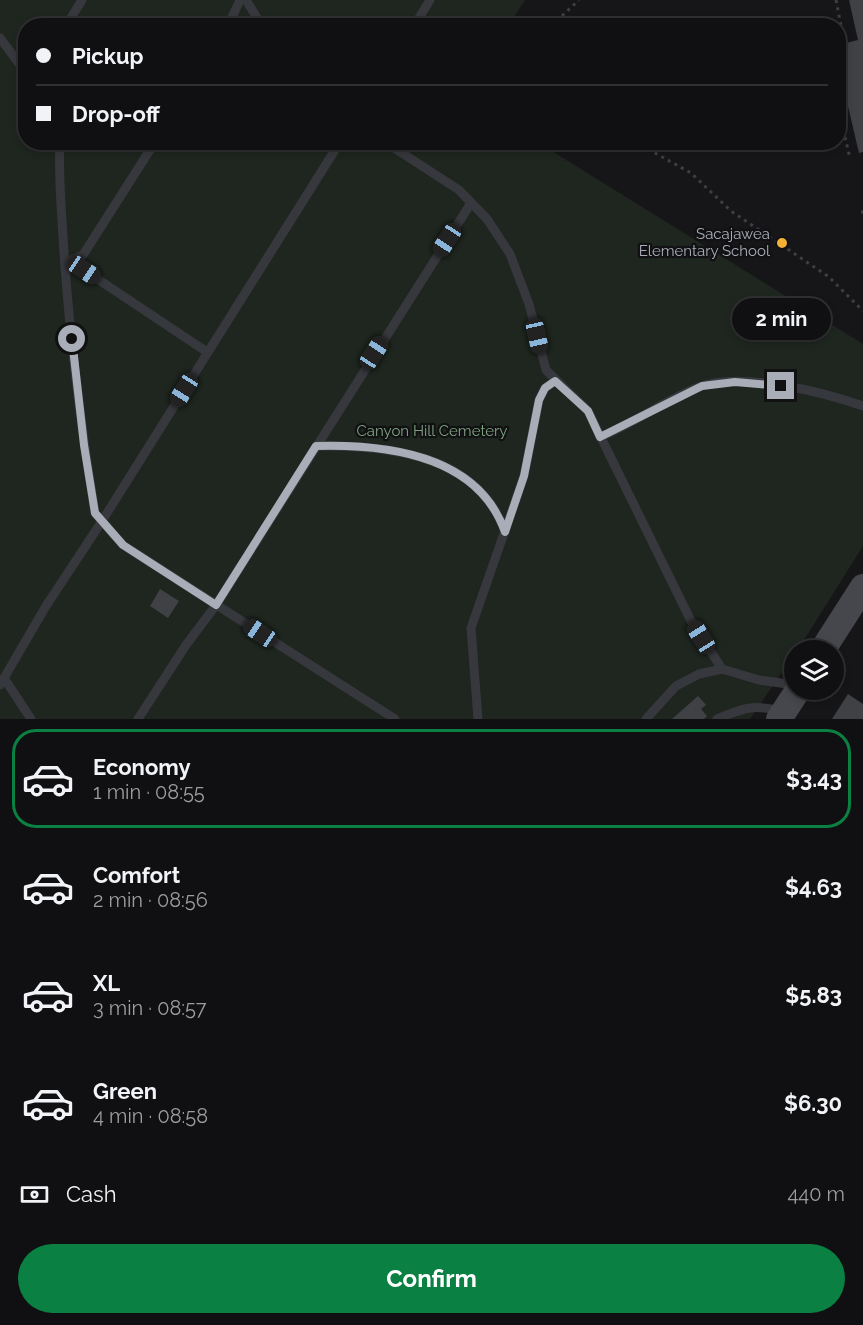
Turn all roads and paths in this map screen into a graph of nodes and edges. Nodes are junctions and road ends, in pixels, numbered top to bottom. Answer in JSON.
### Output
{"nodes":[{"id":1,"x":82,"y":0,"type":"edge"},
{"id":2,"x":240,"y":0,"type":"edge"},
{"id":3,"x":246,"y":0,"type":"edge"},
{"id":4,"x":430,"y":0,"type":"edge"},
{"id":5,"x":579,"y":0,"type":"edge"},
{"id":6,"x":836,"y":0,"type":"edge"},
{"id":7,"x":71,"y":18,"type":"edge"},
{"id":8,"x":232,"y":18,"type":"edge"},
{"id":9,"x":257,"y":18,"type":"edge"},
{"id":10,"x":419,"y":18,"type":"edge"},
{"id":11,"x":560,"y":18,"type":"edge"},
{"id":12,"x":839,"y":18,"type":"edge"},
{"id":13,"x":0,"y":38,"type":"edge"},
{"id":14,"x":18,"y":62,"type":"edge"},
{"id":15,"x":846,"y":141,"type":"edge"},
{"id":16,"x":60,"y":150,"type":"edge"},
{"id":17,"x":150,"y":150,"type":"edge"},
{"id":18,"x":335,"y":150,"type":"edge"},
{"id":19,"x":397,"y":150,"type":"edge"},
{"id":20,"x":649,"y":150,"type":"edge"},
{"id":21,"x":850,"y":158,"type":"dead end"},
{"id":22,"x":471,"y":203,"type":"junction"},
{"id":23,"x":65,"y":262,"type":"junction"},
{"id":24,"x":863,"y":311,"type":"edge"},
{"id":25,"x":207,"y":352,"type":"junction"},
{"id":26,"x":555,"y":381,"type":"junction"},
{"id":27,"x":863,"y":406,"type":"edge"},
{"id":28,"x":600,"y":437,"type":"junction"},
{"id":29,"x":316,"y":446,"type":"junction"},
{"id":30,"x":102,"y":521,"type":"junction"},
{"id":31,"x":505,"y":532,"type":"junction"},
{"id":32,"x":863,"y":587,"type":"edge"},
{"id":33,"x":216,"y":605,"type":"junction"},
{"id":34,"x":829,"y":640,"type":"edge"},
{"id":35,"x":722,"y":669,"type":"junction"},
{"id":36,"x":2,"y":682,"type":"edge"},
{"id":37,"x":784,"y":683,"type":"edge"},
{"id":38,"x":792,"y":700,"type":"edge"},
{"id":39,"x":782,"y":715,"type":"edge"},
{"id":40,"x":31,"y":719,"type":"edge"},
{"id":41,"x":138,"y":719,"type":"edge"},
{"id":42,"x":395,"y":719,"type":"edge"},
{"id":43,"x":478,"y":719,"type":"edge"},
{"id":44,"x":646,"y":719,"type":"edge"},
{"id":45,"x":717,"y":719,"type":"edge"}],
"edges":[{"from":1,"to":7,"type":"lane"},
{"from":2,"to":8,"type":"lane"},
{"from":3,"to":9,"type":"lane"},
{"from":4,"to":10,"type":"lane"},
{"from":5,"to":11,"type":"path"},
{"from":6,"to":12,"type":"path"},
{"from":13,"to":14,"type":"lane"},
{"from":15,"to":21,"type":"path"},
{"from":16,"to":23,"type":"lane"},
{"from":17,"to":23,"type":"lane"},
{"from":18,"to":25,"type":"lane"},
{"from":19,"to":22,"type":"lane"},
{"from":20,"to":24,"type":"path"},
{"from":22,"to":26,"type":"lane"},
{"from":22,"to":29,"type":"lane"},
{"from":23,"to":25,"type":"lane"},
{"from":23,"to":30,"type":"lane"},
{"from":25,"to":30,"type":"lane"},
{"from":26,"to":28,"type":"lane"},
{"from":26,"to":31,"type":"lane"},
{"from":27,"to":28,"type":"lane"},
{"from":28,"to":35,"type":"lane"},
{"from":29,"to":31,"type":"lane"},
{"from":29,"to":33,"type":"lane"},
{"from":30,"to":33,"type":"lane"},
{"from":30,"to":36,"type":"lane"},
{"from":31,"to":43,"type":"lane"},
{"from":32,"to":34,"type":"street"},
{"from":33,"to":41,"type":"lane"},
{"from":33,"to":42,"type":"lane"},
{"from":35,"to":37,"type":"lane"},
{"from":35,"to":44,"type":"lane"},
{"from":36,"to":40,"type":"lane"},
{"from":38,"to":39,"type":"street"},
{"from":39,"to":45,"type":"lane"}]}
